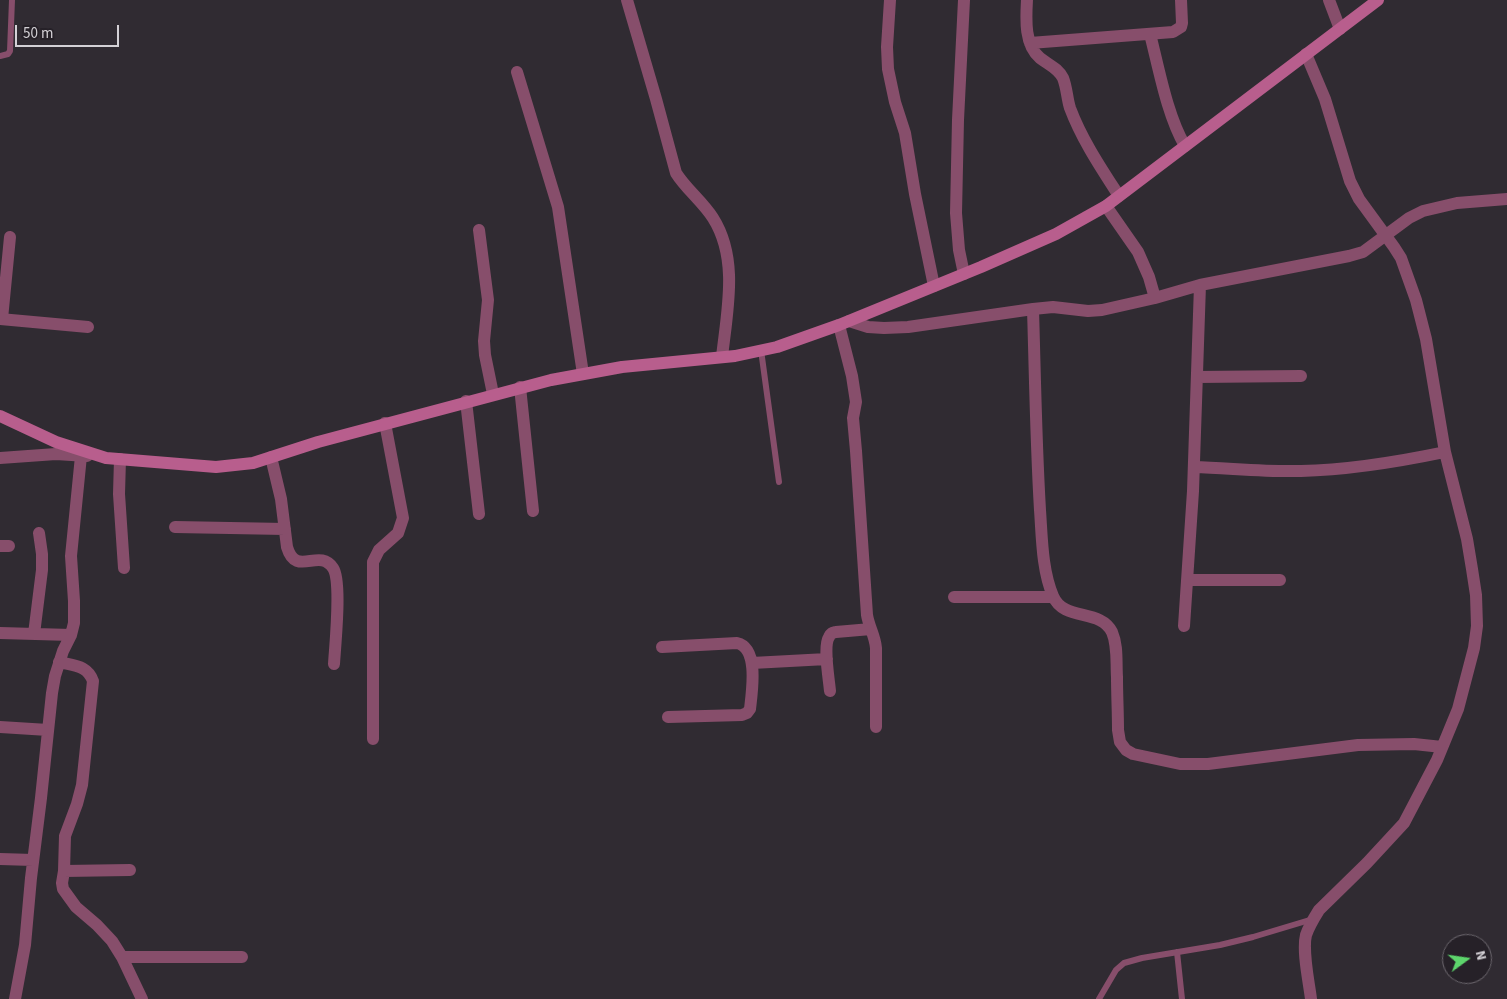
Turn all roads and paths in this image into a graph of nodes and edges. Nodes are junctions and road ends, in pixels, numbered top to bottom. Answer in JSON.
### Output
{"nodes":[{"id":1,"x":12,"y":0,"type":"edge"},
{"id":2,"x":628,"y":0,"type":"edge"},
{"id":3,"x":890,"y":0,"type":"edge"},
{"id":4,"x":964,"y":0,"type":"edge"},
{"id":5,"x":1027,"y":0,"type":"edge"},
{"id":6,"x":1181,"y":0,"type":"edge"},
{"id":7,"x":1329,"y":0,"type":"edge"},
{"id":8,"x":1378,"y":0,"type":"edge"},
{"id":9,"x":1340,"y":29,"type":"junction"},
{"id":10,"x":1150,"y":34,"type":"junction"},
{"id":11,"x":1030,"y":43,"type":"junction"},
{"id":12,"x":1306,"y":54,"type":"junction"},
{"id":13,"x":0,"y":56,"type":"edge"},
{"id":14,"x":517,"y":72,"type":"dead end"},
{"id":15,"x":1185,"y":146,"type":"junction"},
{"id":16,"x":1120,"y":196,"type":"junction"},
{"id":17,"x":1507,"y":199,"type":"edge"},
{"id":18,"x":1106,"y":206,"type":"junction"},
{"id":19,"x":479,"y":230,"type":"dead end"},
{"id":20,"x":1386,"y":236,"type":"junction"},
{"id":21,"x":10,"y":237,"type":"dead end"},
{"id":22,"x":964,"y":274,"type":"junction"},
{"id":23,"x":1200,"y":285,"type":"junction"},
{"id":24,"x":934,"y":286,"type":"junction"},
{"id":25,"x":1156,"y":298,"type":"junction"},
{"id":26,"x":1033,"y":309,"type":"junction"},
{"id":27,"x":1,"y":319,"type":"edge"},
{"id":28,"x":844,"y":323,"type":"junction"},
{"id":29,"x":88,"y":327,"type":"dead end"},
{"id":30,"x":761,"y":350,"type":"junction"},
{"id":31,"x":722,"y":357,"type":"junction"},
{"id":32,"x":583,"y":374,"type":"junction"},
{"id":33,"x":1301,"y":376,"type":"dead end"},
{"id":34,"x":1197,"y":377,"type":"junction"},
{"id":35,"x":520,"y":387,"type":"junction"},
{"id":36,"x":493,"y":394,"type":"junction"},
{"id":37,"x":466,"y":401,"type":"junction"},
{"id":38,"x":0,"y":416,"type":"edge"},
{"id":39,"x":385,"y":423,"type":"junction"},
{"id":40,"x":1445,"y":452,"type":"junction"},
{"id":41,"x":81,"y":456,"type":"junction"},
{"id":42,"x":271,"y":457,"type":"junction"},
{"id":43,"x":0,"y":458,"type":"edge"},
{"id":44,"x":106,"y":458,"type":"junction"},
{"id":45,"x":120,"y":459,"type":"junction"},
{"id":46,"x":1194,"y":467,"type":"junction"},
{"id":47,"x":779,"y":482,"type":"dead end"},
{"id":48,"x":534,"y":511,"type":"dead end"},
{"id":49,"x":479,"y":514,"type":"dead end"},
{"id":50,"x":174,"y":527,"type":"dead end"},
{"id":51,"x":285,"y":528,"type":"junction"},
{"id":52,"x":39,"y":533,"type":"dead end"},
{"id":53,"x":124,"y":568,"type":"dead end"},
{"id":54,"x":1187,"y":580,"type":"junction"},
{"id":55,"x":1280,"y":580,"type":"dead end"},
{"id":56,"x":954,"y":597,"type":"dead end"},
{"id":57,"x":1053,"y":597,"type":"junction"},
{"id":58,"x":1184,"y":626,"type":"dead end"},
{"id":59,"x":871,"y":629,"type":"junction"},
{"id":60,"x":0,"y":634,"type":"edge"},
{"id":61,"x":34,"y":634,"type":"junction"},
{"id":62,"x":71,"y":634,"type":"junction"},
{"id":63,"x":662,"y":647,"type":"dead end"},
{"id":64,"x":828,"y":659,"type":"junction"},
{"id":65,"x":63,"y":663,"type":"junction"},
{"id":66,"x":752,"y":663,"type":"junction"},
{"id":67,"x":334,"y":664,"type":"dead end"},
{"id":68,"x":830,"y":691,"type":"dead end"},
{"id":69,"x":668,"y":717,"type":"dead end"},
{"id":70,"x":0,"y":727,"type":"edge"},
{"id":71,"x":876,"y":727,"type":"dead end"},
{"id":72,"x":48,"y":730,"type":"junction"},
{"id":73,"x":373,"y":739,"type":"dead end"},
{"id":74,"x":1442,"y":747,"type":"junction"},
{"id":75,"x":0,"y":859,"type":"edge"},
{"id":76,"x":33,"y":860,"type":"junction"},
{"id":77,"x":130,"y":870,"type":"dead end"},
{"id":78,"x":64,"y":871,"type":"junction"},
{"id":79,"x":1313,"y":919,"type":"junction"},
{"id":80,"x":1177,"y":952,"type":"junction"},
{"id":81,"x":242,"y":957,"type":"dead end"},
{"id":82,"x":122,"y":958,"type":"junction"},
{"id":83,"x":14,"y":999,"type":"edge"},
{"id":84,"x":142,"y":999,"type":"edge"},
{"id":85,"x":1099,"y":999,"type":"edge"},
{"id":86,"x":1182,"y":999,"type":"edge"},
{"id":87,"x":1311,"y":999,"type":"edge"}],
"edges":[{"from":1,"to":13,"type":"lane"},
{"from":2,"to":31,"type":"street"},
{"from":3,"to":24,"type":"street"},
{"from":4,"to":22,"type":"street"},
{"from":5,"to":11,"type":"street"},
{"from":6,"to":10,"type":"street"},
{"from":7,"to":9,"type":"street"},
{"from":8,"to":9,"type":"main road"},
{"from":9,"to":12,"type":"main road"},
{"from":10,"to":11,"type":"street"},
{"from":10,"to":15,"type":"street"},
{"from":11,"to":16,"type":"street"},
{"from":12,"to":15,"type":"main road"},
{"from":12,"to":20,"type":"street"},
{"from":14,"to":32,"type":"street"},
{"from":15,"to":16,"type":"main road"},
{"from":16,"to":18,"type":"main road"},
{"from":17,"to":20,"type":"street"},
{"from":18,"to":22,"type":"main road"},
{"from":18,"to":25,"type":"street"},
{"from":19,"to":36,"type":"street"},
{"from":20,"to":23,"type":"street"},
{"from":20,"to":40,"type":"street"},
{"from":21,"to":27,"type":"street"},
{"from":22,"to":24,"type":"main road"},
{"from":23,"to":25,"type":"street"},
{"from":23,"to":34,"type":"street"},
{"from":24,"to":28,"type":"main road"},
{"from":25,"to":26,"type":"street"},
{"from":26,"to":28,"type":"street"},
{"from":26,"to":57,"type":"street"},
{"from":27,"to":29,"type":"street"},
{"from":28,"to":30,"type":"main road"},
{"from":28,"to":59,"type":"street"},
{"from":30,"to":31,"type":"main road"},
{"from":30,"to":47,"type":"lane"},
{"from":31,"to":32,"type":"main road"},
{"from":32,"to":35,"type":"main road"},
{"from":33,"to":34,"type":"street"},
{"from":34,"to":46,"type":"street"},
{"from":35,"to":36,"type":"main road"},
{"from":35,"to":48,"type":"street"},
{"from":36,"to":37,"type":"main road"},
{"from":37,"to":39,"type":"main road"},
{"from":37,"to":49,"type":"street"},
{"from":38,"to":44,"type":"main road"},
{"from":39,"to":42,"type":"main road"},
{"from":39,"to":73,"type":"street"},
{"from":40,"to":46,"type":"street"},
{"from":40,"to":74,"type":"street"},
{"from":41,"to":43,"type":"street"},
{"from":41,"to":44,"type":"street"},
{"from":41,"to":62,"type":"street"},
{"from":42,"to":45,"type":"main road"},
{"from":42,"to":51,"type":"street"},
{"from":44,"to":45,"type":"main road"},
{"from":45,"to":53,"type":"street"},
{"from":46,"to":54,"type":"street"},
{"from":50,"to":51,"type":"street"},
{"from":51,"to":67,"type":"street"},
{"from":52,"to":61,"type":"street"},
{"from":54,"to":55,"type":"street"},
{"from":54,"to":58,"type":"street"},
{"from":56,"to":57,"type":"street"},
{"from":57,"to":74,"type":"street"},
{"from":59,"to":64,"type":"street"},
{"from":59,"to":71,"type":"street"},
{"from":60,"to":61,"type":"street"},
{"from":61,"to":62,"type":"street"},
{"from":62,"to":65,"type":"street"},
{"from":63,"to":66,"type":"street"},
{"from":64,"to":66,"type":"street"},
{"from":64,"to":68,"type":"street"},
{"from":65,"to":72,"type":"street"},
{"from":65,"to":78,"type":"street"},
{"from":66,"to":69,"type":"street"},
{"from":70,"to":72,"type":"street"},
{"from":72,"to":76,"type":"street"},
{"from":74,"to":79,"type":"street"},
{"from":75,"to":76,"type":"street"},
{"from":76,"to":83,"type":"street"},
{"from":77,"to":78,"type":"street"},
{"from":78,"to":82,"type":"street"},
{"from":79,"to":80,"type":"lane"},
{"from":79,"to":87,"type":"street"},
{"from":80,"to":85,"type":"lane"},
{"from":80,"to":86,"type":"lane"},
{"from":81,"to":82,"type":"street"},
{"from":82,"to":84,"type":"street"}]}
